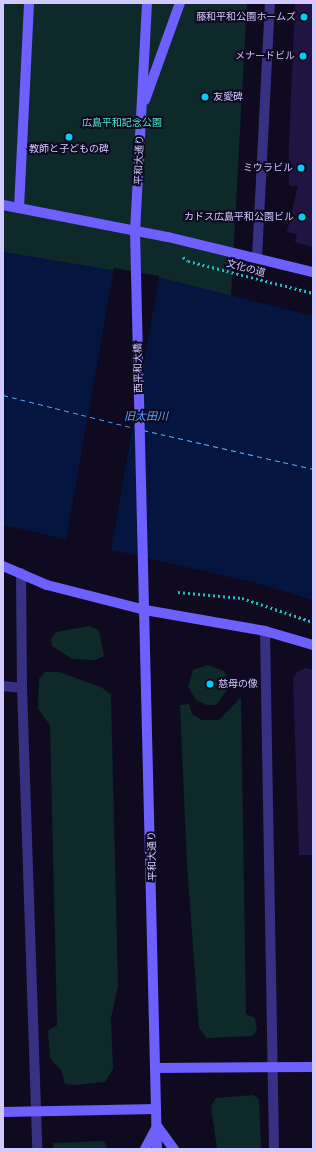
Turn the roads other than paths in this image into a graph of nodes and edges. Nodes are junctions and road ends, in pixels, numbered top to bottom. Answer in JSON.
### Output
{"nodes":[{"id":1,"x":29,"y":3,"type":"edge"},
{"id":2,"x":147,"y":3,"type":"edge"},
{"id":3,"x":180,"y":3,"type":"edge"},
{"id":4,"x":270,"y":3,"type":"edge"},
{"id":5,"x":140,"y":111,"type":"junction"},
{"id":6,"x":3,"y":205,"type":"edge"},
{"id":7,"x":19,"y":208,"type":"junction"},
{"id":8,"x":135,"y":231,"type":"junction"},
{"id":9,"x":257,"y":258,"type":"junction"},
{"id":10,"x":136,"y":268,"type":"joint"},
{"id":11,"x":313,"y":272,"type":"edge"},
{"id":12,"x":143,"y":564,"type":"joint"},
{"id":13,"x":3,"y":566,"type":"edge"},
{"id":14,"x":21,"y":573,"type":"junction"},
{"id":15,"x":145,"y":610,"type":"junction"},
{"id":16,"x":265,"y":632,"type":"junction"},
{"id":17,"x":313,"y":645,"type":"edge"},
{"id":18,"x":3,"y":686,"type":"edge"},
{"id":19,"x":22,"y":688,"type":"junction"},
{"id":20,"x":313,"y":1067,"type":"edge"},
{"id":21,"x":156,"y":1068,"type":"junction"},
{"id":22,"x":272,"y":1068,"type":"junction"},
{"id":23,"x":156,"y":1110,"type":"junction"},
{"id":24,"x":36,"y":1111,"type":"junction"},
{"id":25,"x":3,"y":1112,"type":"edge"},
{"id":26,"x":157,"y":1126,"type":"junction"},
{"id":27,"x":37,"y":1149,"type":"edge"},
{"id":28,"x":145,"y":1149,"type":"edge"},
{"id":29,"x":157,"y":1149,"type":"edge"},
{"id":30,"x":174,"y":1149,"type":"edge"},
{"id":31,"x":274,"y":1149,"type":"edge"}],
"edges":[{"from":1,"to":7,"type":"street"},
{"from":2,"to":5,"type":"street","name":"平和大通り"},
{"from":3,"to":5,"type":"street"},
{"from":4,"to":9,"type":"street"},
{"from":5,"to":8,"type":"street","name":"平和大通り"},
{"from":6,"to":7,"type":"street"},
{"from":7,"to":8,"type":"street"},
{"from":8,"to":9,"type":"street"},
{"from":8,"to":10,"type":"street","name":"平和大通り"},
{"from":9,"to":11,"type":"street"},
{"from":10,"to":12,"type":"street","name":"西平和大橋"},
{"from":12,"to":15,"type":"street","name":"平和大通り"},
{"from":13,"to":14,"type":"street"},
{"from":14,"to":15,"type":"street"},
{"from":14,"to":19,"type":"street"},
{"from":15,"to":16,"type":"street"},
{"from":15,"to":21,"type":"street","name":"平和大通り"},
{"from":16,"to":17,"type":"street"},
{"from":16,"to":22,"type":"street"},
{"from":18,"to":19,"type":"street"},
{"from":19,"to":24,"type":"street"},
{"from":20,"to":22,"type":"street"},
{"from":21,"to":22,"type":"street"},
{"from":21,"to":23,"type":"street","name":"平和大通り"},
{"from":22,"to":31,"type":"street"},
{"from":23,"to":24,"type":"street"},
{"from":23,"to":26,"type":"street","name":"平和大通り"},
{"from":24,"to":25,"type":"street"},
{"from":24,"to":27,"type":"street"},
{"from":26,"to":28,"type":"street"},
{"from":26,"to":29,"type":"street","name":"平和大通り"},
{"from":26,"to":30,"type":"street"}]}
